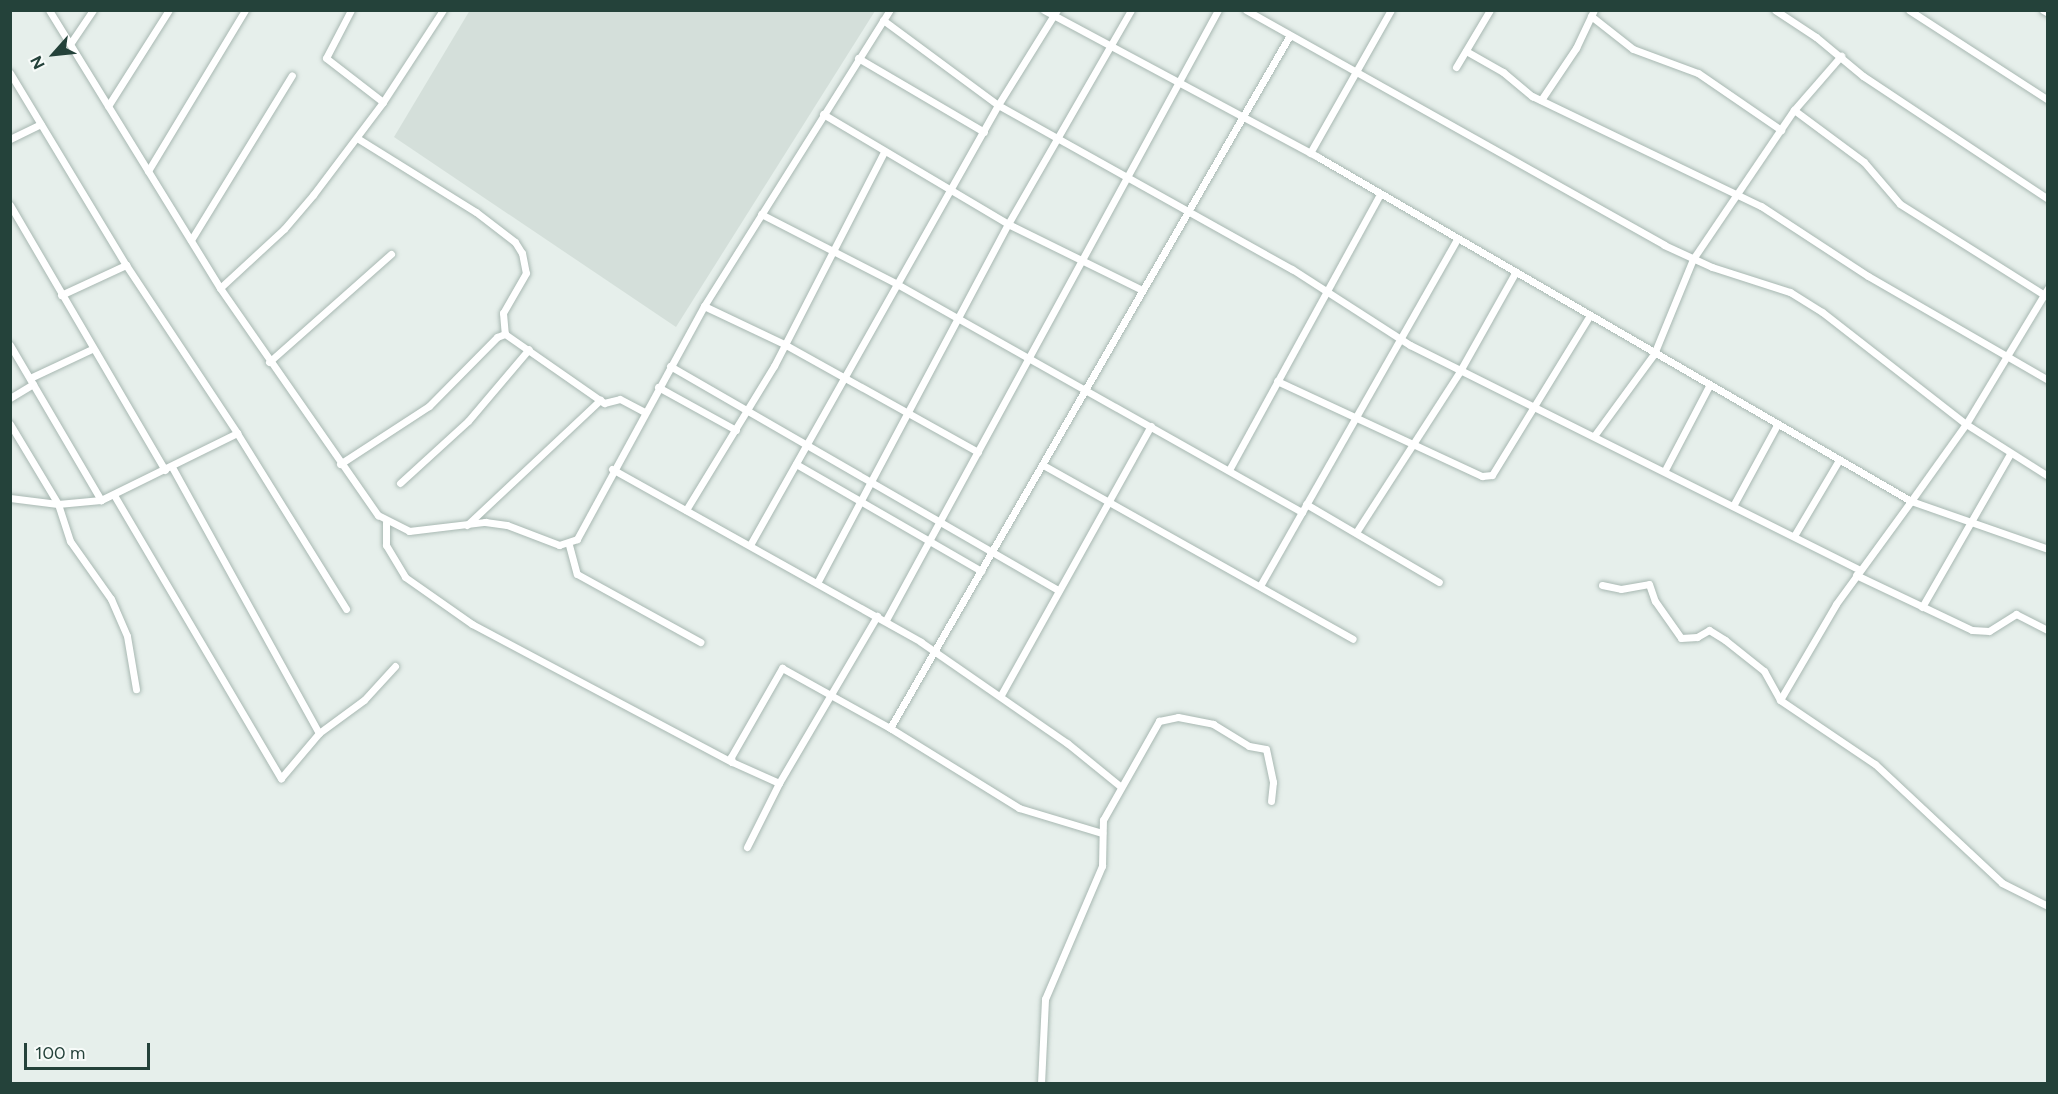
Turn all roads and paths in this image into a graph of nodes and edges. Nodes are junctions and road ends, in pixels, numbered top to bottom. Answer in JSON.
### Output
{"nodes":[{"id":1,"x":49,"y":10,"type":"edge"},
{"id":2,"x":93,"y":10,"type":"edge"},
{"id":3,"x":169,"y":10,"type":"edge"},
{"id":4,"x":245,"y":10,"type":"edge"},
{"id":5,"x":351,"y":10,"type":"edge"},
{"id":6,"x":443,"y":10,"type":"edge"},
{"id":7,"x":890,"y":10,"type":"edge"},
{"id":8,"x":1044,"y":10,"type":"edge"},
{"id":9,"x":1131,"y":10,"type":"edge"},
{"id":10,"x":1218,"y":10,"type":"edge"},
{"id":11,"x":1246,"y":10,"type":"edge"},
{"id":12,"x":1391,"y":10,"type":"edge"},
{"id":13,"x":1490,"y":10,"type":"edge"},
{"id":14,"x":1775,"y":10,"type":"edge"},
{"id":15,"x":1909,"y":10,"type":"edge"},
{"id":16,"x":2043,"y":10,"type":"edge"},
{"id":17,"x":1055,"y":13,"type":"edge"},
{"id":18,"x":1592,"y":13,"type":"edge"},
{"id":19,"x":2048,"y":13,"type":"edge"},
{"id":20,"x":883,"y":20,"type":"junction"},
{"id":21,"x":1290,"y":35,"type":"junction"},
{"id":22,"x":70,"y":44,"type":"junction"},
{"id":23,"x":1110,"y":46,"type":"junction"},
{"id":24,"x":1466,"y":51,"type":"junction"},
{"id":25,"x":1841,"y":56,"type":"junction"},
{"id":26,"x":858,"y":58,"type":"junction"},
{"id":27,"x":1456,"y":67,"type":"dead end"},
{"id":28,"x":1357,"y":71,"type":"junction"},
{"id":29,"x":10,"y":73,"type":"edge"},
{"id":30,"x":292,"y":75,"type":"dead end"},
{"id":31,"x":1180,"y":83,"type":"junction"},
{"id":32,"x":1541,"y":100,"type":"junction"},
{"id":33,"x":2048,"y":100,"type":"edge"},
{"id":34,"x":383,"y":102,"type":"junction"},
{"id":35,"x":998,"y":105,"type":"junction"},
{"id":36,"x":108,"y":106,"type":"junction"},
{"id":37,"x":1794,"y":110,"type":"junction"},
{"id":38,"x":823,"y":114,"type":"junction"},
{"id":39,"x":1242,"y":119,"type":"junction"},
{"id":40,"x":41,"y":124,"type":"junction"},
{"id":41,"x":1781,"y":130,"type":"junction"},
{"id":42,"x":984,"y":132,"type":"junction"},
{"id":43,"x":357,"y":138,"type":"junction"},
{"id":44,"x":10,"y":139,"type":"edge"},
{"id":45,"x":1059,"y":140,"type":"junction"},
{"id":46,"x":884,"y":152,"type":"junction"},
{"id":47,"x":1310,"y":153,"type":"junction"},
{"id":48,"x":148,"y":171,"type":"junction"},
{"id":49,"x":1129,"y":181,"type":"junction"},
{"id":50,"x":951,"y":190,"type":"junction"},
{"id":51,"x":1736,"y":193,"type":"junction"},
{"id":52,"x":1380,"y":194,"type":"junction"},
{"id":53,"x":2048,"y":199,"type":"edge"},
{"id":54,"x":10,"y":205,"type":"edge"},
{"id":55,"x":1188,"y":212,"type":"junction"},
{"id":56,"x":761,"y":214,"type":"junction"},
{"id":57,"x":1008,"y":224,"type":"junction"},
{"id":58,"x":1457,"y":239,"type":"junction"},
{"id":59,"x":191,"y":240,"type":"junction"},
{"id":60,"x":832,"y":251,"type":"junction"},
{"id":61,"x":391,"y":254,"type":"dead end"},
{"id":62,"x":1693,"y":259,"type":"junction"},
{"id":63,"x":1082,"y":263,"type":"junction"},
{"id":64,"x":126,"y":265,"type":"junction"},
{"id":65,"x":1515,"y":273,"type":"junction"},
{"id":66,"x":897,"y":284,"type":"junction"},
{"id":67,"x":220,"y":288,"type":"junction"},
{"id":68,"x":1140,"y":289,"type":"junction"},
{"id":69,"x":1326,"y":291,"type":"junction"},
{"id":70,"x":2046,"y":293,"type":"edge"},
{"id":71,"x":61,"y":295,"type":"junction"},
{"id":72,"x":704,"y":306,"type":"junction"},
{"id":73,"x":1589,"y":317,"type":"junction"},
{"id":74,"x":957,"y":320,"type":"junction"},
{"id":75,"x":505,"y":334,"type":"junction"},
{"id":76,"x":1401,"y":340,"type":"junction"},
{"id":77,"x":784,"y":344,"type":"junction"},
{"id":78,"x":10,"y":345,"type":"edge"},
{"id":79,"x":92,"y":349,"type":"junction"},
{"id":80,"x":529,"y":349,"type":"junction"},
{"id":81,"x":1654,"y":354,"type":"junction"},
{"id":82,"x":2008,"y":354,"type":"junction"},
{"id":83,"x":1029,"y":359,"type":"junction"},
{"id":84,"x":269,"y":362,"type":"junction"},
{"id":85,"x":670,"y":366,"type":"junction"},
{"id":86,"x":1460,"y":371,"type":"junction"},
{"id":87,"x":845,"y":377,"type":"junction"},
{"id":88,"x":2048,"y":380,"type":"edge"},
{"id":89,"x":31,"y":381,"type":"junction"},
{"id":90,"x":1277,"y":381,"type":"junction"},
{"id":91,"x":1708,"y":386,"type":"junction"},
{"id":92,"x":658,"y":387,"type":"junction"},
{"id":93,"x":1086,"y":388,"type":"junction"},
{"id":94,"x":10,"y":398,"type":"edge"},
{"id":95,"x":600,"y":400,"type":"junction"},
{"id":96,"x":1537,"y":407,"type":"junction"},
{"id":97,"x":644,"y":412,"type":"junction"},
{"id":98,"x":747,"y":412,"type":"junction"},
{"id":99,"x":908,"y":412,"type":"junction"},
{"id":100,"x":1356,"y":417,"type":"junction"},
{"id":101,"x":10,"y":424,"type":"edge"},
{"id":102,"x":1777,"y":424,"type":"junction"},
{"id":103,"x":1966,"y":424,"type":"junction"},
{"id":104,"x":1151,"y":426,"type":"junction"},
{"id":105,"x":736,"y":430,"type":"junction"},
{"id":106,"x":237,"y":433,"type":"junction"},
{"id":107,"x":1594,"y":436,"type":"junction"},
{"id":108,"x":1413,"y":443,"type":"junction"},
{"id":109,"x":806,"y":447,"type":"junction"},
{"id":110,"x":978,"y":452,"type":"junction"},
{"id":111,"x":2010,"y":454,"type":"junction"},
{"id":112,"x":1839,"y":460,"type":"junction"},
{"id":113,"x":340,"y":464,"type":"junction"},
{"id":114,"x":796,"y":464,"type":"junction"},
{"id":115,"x":1043,"y":465,"type":"junction"},
{"id":116,"x":168,"y":468,"type":"junction"},
{"id":117,"x":612,"y":469,"type":"junction"},
{"id":118,"x":1229,"y":470,"type":"junction"},
{"id":119,"x":1665,"y":470,"type":"junction"},
{"id":120,"x":2048,"y":476,"type":"edge"},
{"id":121,"x":871,"y":481,"type":"junction"},
{"id":122,"x":400,"y":483,"type":"dead end"},
{"id":123,"x":114,"y":495,"type":"junction"},
{"id":124,"x":10,"y":498,"type":"edge"},
{"id":125,"x":101,"y":500,"type":"junction"},
{"id":126,"x":861,"y":501,"type":"junction"},
{"id":127,"x":1911,"y":501,"type":"junction"},
{"id":128,"x":58,"y":504,"type":"junction"},
{"id":129,"x":1108,"y":504,"type":"junction"},
{"id":130,"x":1306,"y":504,"type":"junction"},
{"id":131,"x":1733,"y":506,"type":"junction"},
{"id":132,"x":686,"y":510,"type":"junction"},
{"id":133,"x":1302,"y":512,"type":"junction"},
{"id":134,"x":941,"y":520,"type":"junction"},
{"id":135,"x":1971,"y":521,"type":"junction"},
{"id":136,"x":386,"y":522,"type":"junction"},
{"id":137,"x":466,"y":525,"type":"junction"},
{"id":138,"x":1357,"y":531,"type":"junction"},
{"id":139,"x":1794,"y":536,"type":"junction"},
{"id":140,"x":930,"y":541,"type":"junction"},
{"id":141,"x":569,"y":545,"type":"junction"},
{"id":142,"x":750,"y":545,"type":"junction"},
{"id":143,"x":2048,"y":549,"type":"edge"},
{"id":144,"x":993,"y":552,"type":"junction"},
{"id":145,"x":981,"y":571,"type":"junction"},
{"id":146,"x":1858,"y":572,"type":"junction"},
{"id":147,"x":1439,"y":582,"type":"dead end"},
{"id":148,"x":817,"y":583,"type":"junction"},
{"id":149,"x":1602,"y":585,"type":"dead end"},
{"id":150,"x":1260,"y":586,"type":"junction"},
{"id":151,"x":1056,"y":589,"type":"junction"},
{"id":152,"x":1922,"y":608,"type":"junction"},
{"id":153,"x":346,"y":609,"type":"dead end"},
{"id":154,"x":877,"y":616,"type":"junction"},
{"id":155,"x":886,"y":620,"type":"junction"},
{"id":156,"x":2048,"y":630,"type":"edge"},
{"id":157,"x":1353,"y":639,"type":"dead end"},
{"id":158,"x":700,"y":642,"type":"dead end"},
{"id":159,"x":934,"y":650,"type":"junction"},
{"id":160,"x":395,"y":666,"type":"dead end"},
{"id":161,"x":136,"y":689,"type":"dead end"},
{"id":162,"x":829,"y":695,"type":"junction"},
{"id":163,"x":1001,"y":695,"type":"junction"},
{"id":164,"x":1779,"y":700,"type":"junction"},
{"id":165,"x":890,"y":728,"type":"junction"},
{"id":166,"x":319,"y":733,"type":"junction"},
{"id":167,"x":732,"y":762,"type":"junction"},
{"id":168,"x":779,"y":783,"type":"junction"},
{"id":169,"x":1120,"y":786,"type":"junction"},
{"id":170,"x":1271,"y":801,"type":"dead end"},
{"id":171,"x":1102,"y":833,"type":"junction"},
{"id":172,"x":747,"y":847,"type":"dead end"},
{"id":173,"x":2048,"y":906,"type":"edge"},
{"id":174,"x":1041,"y":1083,"type":"edge"}],
"edges":[{"from":1,"to":22,"type":"street"},
{"from":2,"to":22,"type":"street"},
{"from":3,"to":36,"type":"street"},
{"from":4,"to":48,"type":"street"},
{"from":5,"to":34,"type":"street"},
{"from":6,"to":34,"type":"street"},
{"from":7,"to":20,"type":"street"},
{"from":8,"to":17,"type":"street"},
{"from":9,"to":23,"type":"street"},
{"from":10,"to":31,"type":"street"},
{"from":11,"to":21,"type":"street"},
{"from":12,"to":28,"type":"street"},
{"from":13,"to":24,"type":"street"},
{"from":14,"to":25,"type":"street"},
{"from":15,"to":33,"type":"street"},
{"from":16,"to":19,"type":"street"},
{"from":17,"to":23,"type":"street"},
{"from":17,"to":35,"type":"street"},
{"from":18,"to":32,"type":"street"},
{"from":18,"to":41,"type":"street"},
{"from":20,"to":26,"type":"street"},
{"from":20,"to":35,"type":"street"},
{"from":21,"to":28,"type":"street"},
{"from":21,"to":39,"type":"street"},
{"from":22,"to":36,"type":"street"},
{"from":23,"to":31,"type":"street"},
{"from":23,"to":45,"type":"street"},
{"from":24,"to":27,"type":"street"},
{"from":24,"to":32,"type":"street"},
{"from":25,"to":37,"type":"street"},
{"from":25,"to":53,"type":"street"},
{"from":26,"to":38,"type":"street"},
{"from":26,"to":42,"type":"street"},
{"from":28,"to":47,"type":"street"},
{"from":28,"to":62,"type":"street"},
{"from":29,"to":40,"type":"street"},
{"from":30,"to":59,"type":"street"},
{"from":31,"to":39,"type":"street"},
{"from":31,"to":49,"type":"street"},
{"from":32,"to":51,"type":"street"},
{"from":34,"to":43,"type":"street"},
{"from":35,"to":42,"type":"street"},
{"from":35,"to":45,"type":"street"},
{"from":36,"to":48,"type":"street"},
{"from":37,"to":41,"type":"street"},
{"from":37,"to":70,"type":"street"},
{"from":38,"to":46,"type":"street"},
{"from":38,"to":56,"type":"street"},
{"from":39,"to":47,"type":"street"},
{"from":39,"to":55,"type":"street"},
{"from":40,"to":44,"type":"street"},
{"from":40,"to":64,"type":"street"},
{"from":41,"to":51,"type":"street"},
{"from":42,"to":50,"type":"street"},
{"from":43,"to":67,"type":"street"},
{"from":43,"to":75,"type":"street"},
{"from":45,"to":49,"type":"street"},
{"from":45,"to":57,"type":"street"},
{"from":46,"to":50,"type":"street"},
{"from":46,"to":60,"type":"street"},
{"from":47,"to":52,"type":"street"},
{"from":48,"to":59,"type":"street"},
{"from":49,"to":55,"type":"street"},
{"from":49,"to":63,"type":"street"},
{"from":50,"to":57,"type":"street"},
{"from":50,"to":66,"type":"street"},
{"from":51,"to":62,"type":"street"},
{"from":51,"to":82,"type":"street"},
{"from":52,"to":58,"type":"street"},
{"from":52,"to":69,"type":"street"},
{"from":54,"to":71,"type":"street"},
{"from":55,"to":68,"type":"street"},
{"from":55,"to":69,"type":"street"},
{"from":56,"to":60,"type":"street"},
{"from":56,"to":72,"type":"street"},
{"from":57,"to":63,"type":"street"},
{"from":57,"to":74,"type":"street"},
{"from":58,"to":65,"type":"street"},
{"from":58,"to":76,"type":"street"},
{"from":59,"to":67,"type":"street"},
{"from":60,"to":66,"type":"street"},
{"from":60,"to":77,"type":"street"},
{"from":61,"to":84,"type":"street"},
{"from":62,"to":81,"type":"street"},
{"from":62,"to":103,"type":"street"},
{"from":63,"to":68,"type":"street"},
{"from":63,"to":83,"type":"street"},
{"from":64,"to":71,"type":"street"},
{"from":64,"to":106,"type":"street"},
{"from":65,"to":73,"type":"street"},
{"from":65,"to":86,"type":"street"},
{"from":66,"to":74,"type":"street"},
{"from":66,"to":87,"type":"street"},
{"from":67,"to":84,"type":"street"},
{"from":68,"to":93,"type":"street"},
{"from":69,"to":76,"type":"street"},
{"from":69,"to":90,"type":"street"},
{"from":70,"to":82,"type":"street"},
{"from":71,"to":79,"type":"street"},
{"from":72,"to":77,"type":"street"},
{"from":72,"to":85,"type":"street"},
{"from":73,"to":81,"type":"street"},
{"from":73,"to":96,"type":"street"},
{"from":74,"to":83,"type":"street"},
{"from":74,"to":99,"type":"street"},
{"from":75,"to":80,"type":"street"},
{"from":75,"to":113,"type":"street"},
{"from":76,"to":86,"type":"street"},
{"from":76,"to":100,"type":"street"},
{"from":77,"to":87,"type":"street"},
{"from":77,"to":98,"type":"street"},
{"from":78,"to":89,"type":"street"},
{"from":79,"to":89,"type":"street"},
{"from":79,"to":116,"type":"street"},
{"from":80,"to":95,"type":"street"},
{"from":80,"to":122,"type":"street"},
{"from":81,"to":91,"type":"street"},
{"from":81,"to":107,"type":"street"},
{"from":82,"to":88,"type":"street"},
{"from":82,"to":103,"type":"street"},
{"from":83,"to":93,"type":"street"},
{"from":83,"to":110,"type":"street"},
{"from":84,"to":113,"type":"street"},
{"from":85,"to":92,"type":"street"},
{"from":85,"to":98,"type":"street"},
{"from":86,"to":96,"type":"street"},
{"from":86,"to":108,"type":"street"},
{"from":87,"to":99,"type":"street"},
{"from":87,"to":109,"type":"street"},
{"from":89,"to":94,"type":"street"},
{"from":89,"to":125,"type":"street"},
{"from":90,"to":100,"type":"street"},
{"from":90,"to":118,"type":"street"},
{"from":91,"to":102,"type":"street"},
{"from":91,"to":119,"type":"street"},
{"from":92,"to":97,"type":"street"},
{"from":92,"to":105,"type":"street"},
{"from":93,"to":104,"type":"street"},
{"from":93,"to":115,"type":"street"},
{"from":95,"to":97,"type":"street"},
{"from":95,"to":137,"type":"street"},
{"from":96,"to":107,"type":"street"},
{"from":96,"to":108,"type":"street"},
{"from":97,"to":117,"type":"street"},
{"from":98,"to":105,"type":"street"},
{"from":98,"to":109,"type":"street"},
{"from":99,"to":110,"type":"street"},
{"from":99,"to":121,"type":"street"},
{"from":100,"to":108,"type":"street"},
{"from":100,"to":130,"type":"street"},
{"from":101,"to":128,"type":"street"},
{"from":102,"to":112,"type":"street"},
{"from":102,"to":131,"type":"street"},
{"from":103,"to":111,"type":"street"},
{"from":103,"to":127,"type":"street"},
{"from":104,"to":118,"type":"street"},
{"from":104,"to":129,"type":"street"},
{"from":105,"to":132,"type":"street"},
{"from":106,"to":116,"type":"street"},
{"from":106,"to":153,"type":"street"},
{"from":107,"to":119,"type":"street"},
{"from":108,"to":138,"type":"street"},
{"from":109,"to":114,"type":"street"},
{"from":109,"to":121,"type":"street"},
{"from":110,"to":134,"type":"street"},
{"from":111,"to":120,"type":"street"},
{"from":111,"to":135,"type":"street"},
{"from":112,"to":127,"type":"street"},
{"from":112,"to":139,"type":"street"},
{"from":113,"to":136,"type":"street"},
{"from":114,"to":126,"type":"street"},
{"from":114,"to":142,"type":"street"},
{"from":115,"to":129,"type":"street"},
{"from":115,"to":144,"type":"street"},
{"from":116,"to":123,"type":"street"},
{"from":116,"to":166,"type":"street"},
{"from":117,"to":132,"type":"street"},
{"from":117,"to":141,"type":"street"},
{"from":118,"to":133,"type":"street"},
{"from":119,"to":131,"type":"street"},
{"from":121,"to":126,"type":"street"},
{"from":121,"to":134,"type":"street"},
{"from":123,"to":125,"type":"street"},
{"from":123,"to":166,"type":"street"},
{"from":124,"to":128,"type":"street"},
{"from":125,"to":128,"type":"street"},
{"from":126,"to":140,"type":"street"},
{"from":126,"to":148,"type":"street"},
{"from":127,"to":135,"type":"street"},
{"from":127,"to":146,"type":"street"},
{"from":128,"to":161,"type":"street"},
{"from":129,"to":150,"type":"street"},
{"from":129,"to":151,"type":"street"},
{"from":130,"to":133,"type":"street"},
{"from":130,"to":138,"type":"street"},
{"from":131,"to":139,"type":"street"},
{"from":132,"to":142,"type":"street"},
{"from":133,"to":150,"type":"street"},
{"from":134,"to":140,"type":"street"},
{"from":134,"to":144,"type":"street"},
{"from":135,"to":143,"type":"street"},
{"from":135,"to":152,"type":"street"},
{"from":136,"to":137,"type":"street"},
{"from":136,"to":167,"type":"street"},
{"from":137,"to":141,"type":"street"},
{"from":138,"to":147,"type":"street"},
{"from":139,"to":146,"type":"street"},
{"from":140,"to":145,"type":"street"},
{"from":140,"to":155,"type":"street"},
{"from":141,"to":158,"type":"street"},
{"from":142,"to":148,"type":"street"},
{"from":144,"to":145,"type":"street"},
{"from":144,"to":151,"type":"street"},
{"from":145,"to":159,"type":"street"},
{"from":146,"to":152,"type":"street"},
{"from":146,"to":164,"type":"street"},
{"from":148,"to":154,"type":"street"},
{"from":149,"to":164,"type":"street"},
{"from":150,"to":157,"type":"street"},
{"from":151,"to":163,"type":"street"},
{"from":152,"to":156,"type":"street"},
{"from":154,"to":155,"type":"street"},
{"from":154,"to":162,"type":"street"},
{"from":155,"to":159,"type":"street"},
{"from":159,"to":163,"type":"street"},
{"from":159,"to":165,"type":"street"},
{"from":160,"to":166,"type":"street"},
{"from":162,"to":165,"type":"street"},
{"from":162,"to":167,"type":"street"},
{"from":162,"to":168,"type":"street"},
{"from":163,"to":169,"type":"street"},
{"from":164,"to":173,"type":"street"},
{"from":165,"to":171,"type":"street"},
{"from":167,"to":168,"type":"street"},
{"from":168,"to":172,"type":"street"},
{"from":169,"to":170,"type":"street"},
{"from":169,"to":171,"type":"street"},
{"from":171,"to":174,"type":"street"}]}
